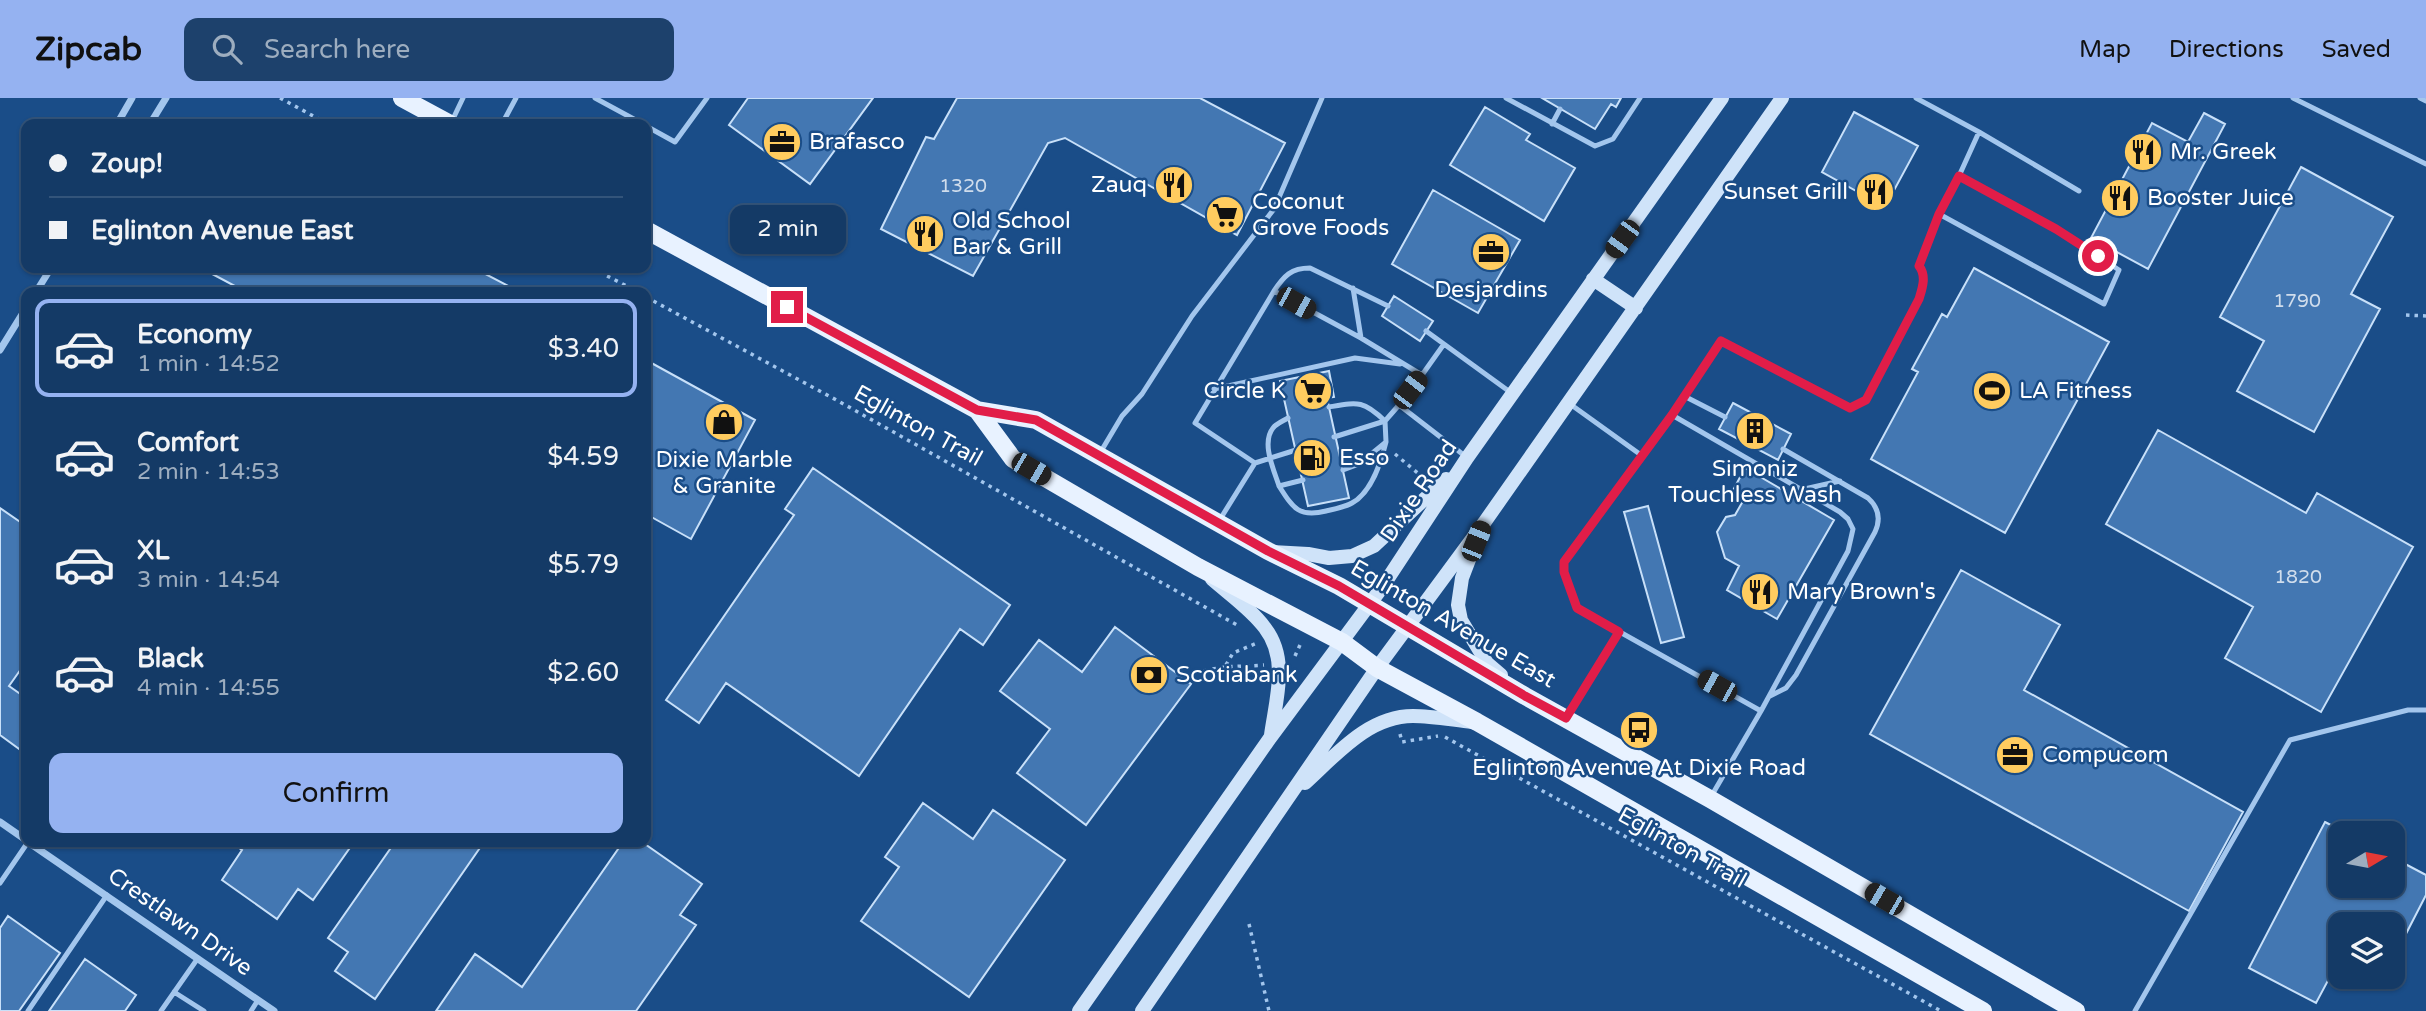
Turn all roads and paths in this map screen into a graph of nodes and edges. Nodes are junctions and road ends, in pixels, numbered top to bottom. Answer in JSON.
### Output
{"nodes":[{"id":1,"x":132,"y":98,"type":"edge"},
{"id":2,"x":166,"y":98,"type":"edge"},
{"id":3,"x":280,"y":98,"type":"edge"},
{"id":4,"x":402,"y":98,"type":"edge"},
{"id":5,"x":463,"y":98,"type":"edge"},
{"id":6,"x":516,"y":98,"type":"edge"},
{"id":7,"x":595,"y":98,"type":"edge"},
{"id":8,"x":707,"y":98,"type":"edge"},
{"id":9,"x":1322,"y":98,"type":"edge"},
{"id":10,"x":1506,"y":98,"type":"edge"},
{"id":11,"x":1640,"y":98,"type":"edge"},
{"id":12,"x":1722,"y":98,"type":"edge"},
{"id":13,"x":1782,"y":98,"type":"edge"},
{"id":14,"x":1916,"y":98,"type":"edge"},
{"id":15,"x":2293,"y":98,"type":"edge"},
{"id":16,"x":2420,"y":98,"type":"edge"},
{"id":17,"x":2426,"y":101,"type":"edge"},
{"id":18,"x":1560,"y":108,"type":"dead end"},
{"id":19,"x":120,"y":119,"type":"edge"},
{"id":20,"x":153,"y":119,"type":"edge"},
{"id":21,"x":319,"y":119,"type":"edge"},
{"id":22,"x":442,"y":119,"type":"edge"},
{"id":23,"x":453,"y":119,"type":"edge"},
{"id":24,"x":505,"y":119,"type":"edge"},
{"id":25,"x":633,"y":119,"type":"edge"},
{"id":26,"x":1552,"y":124,"type":"junction"},
{"id":27,"x":651,"y":129,"type":"edge"},
{"id":28,"x":1979,"y":132,"type":"junction"},
{"id":29,"x":2426,"y":164,"type":"edge"},
{"id":30,"x":1959,"y":176,"type":"junction"},
{"id":31,"x":2079,"y":191,"type":"dead end"},
{"id":32,"x":1939,"y":214,"type":"junction"},
{"id":33,"x":651,"y":233,"type":"edge"},
{"id":34,"x":602,"y":273,"type":"edge"},
{"id":35,"x":1593,"y":279,"type":"junction"},
{"id":36,"x":629,"y":287,"type":"edge"},
{"id":37,"x":1353,"y":288,"type":"junction"},
{"id":38,"x":1274,"y":291,"type":"junction"},
{"id":39,"x":651,"y":300,"type":"edge"},
{"id":40,"x":1388,"y":306,"type":"dead end"},
{"id":41,"x":1636,"y":308,"type":"junction"},
{"id":42,"x":2406,"y":315,"type":"dead end"},
{"id":43,"x":21,"y":316,"type":"edge"},
{"id":44,"x":2426,"y":316,"type":"edge"},
{"id":45,"x":1426,"y":331,"type":"dead end"},
{"id":46,"x":1360,"y":338,"type":"junction"},
{"id":47,"x":1444,"y":344,"type":"junction"},
{"id":48,"x":0,"y":350,"type":"edge"},
{"id":49,"x":1403,"y":365,"type":"junction"},
{"id":50,"x":1422,"y":375,"type":"junction"},
{"id":51,"x":1214,"y":389,"type":"junction"},
{"id":52,"x":1513,"y":393,"type":"junction"},
{"id":53,"x":1684,"y":396,"type":"junction"},
{"id":54,"x":1567,"y":402,"type":"junction"},
{"id":55,"x":1399,"y":405,"type":"junction"},
{"id":56,"x":1329,"y":407,"type":"dead end"},
{"id":57,"x":977,"y":410,"type":"junction"},
{"id":58,"x":1672,"y":415,"type":"junction"},
{"id":59,"x":1725,"y":417,"type":"dead end"},
{"id":60,"x":1288,"y":418,"type":"dead end"},
{"id":61,"x":1385,"y":421,"type":"junction"},
{"id":62,"x":1335,"y":437,"type":"dead end"},
{"id":63,"x":1386,"y":444,"type":"junction"},
{"id":64,"x":1783,"y":449,"type":"dead end"},
{"id":65,"x":1296,"y":450,"type":"dead end"},
{"id":66,"x":1641,"y":455,"type":"junction"},
{"id":67,"x":1098,"y":456,"type":"junction"},
{"id":68,"x":1270,"y":458,"type":"junction"},
{"id":69,"x":1467,"y":458,"type":"junction"},
{"id":70,"x":1255,"y":463,"type":"junction"},
{"id":71,"x":1343,"y":470,"type":"dead end"},
{"id":72,"x":1420,"y":475,"type":"dead end"},
{"id":73,"x":1303,"y":481,"type":"dead end"},
{"id":74,"x":1840,"y":481,"type":"junction"},
{"id":75,"x":1279,"y":486,"type":"junction"},
{"id":76,"x":1800,"y":490,"type":"junction"},
{"id":77,"x":1218,"y":523,"type":"junction"},
{"id":78,"x":1484,"y":523,"type":"junction"},
{"id":79,"x":1268,"y":551,"type":"junction"},
{"id":80,"x":1198,"y":567,"type":"junction"},
{"id":81,"x":1369,"y":603,"type":"junction"},
{"id":82,"x":1407,"y":625,"type":"junction"},
{"id":83,"x":1247,"y":630,"type":"dead end"},
{"id":84,"x":1619,"y":632,"type":"junction"},
{"id":85,"x":1253,"y":636,"type":"dead end"},
{"id":86,"x":1342,"y":642,"type":"junction"},
{"id":87,"x":1300,"y":645,"type":"dead end"},
{"id":88,"x":1263,"y":654,"type":"dead end"},
{"id":89,"x":1303,"y":660,"type":"dead end"},
{"id":90,"x":1226,"y":665,"type":"junction"},
{"id":91,"x":1377,"y":668,"type":"junction"},
{"id":92,"x":1204,"y":671,"type":"dead end"},
{"id":93,"x":1525,"y":696,"type":"junction"},
{"id":94,"x":1770,"y":696,"type":"junction"},
{"id":95,"x":1761,"y":710,"type":"junction"},
{"id":96,"x":2426,"y":710,"type":"edge"},
{"id":97,"x":1566,"y":718,"type":"junction"},
{"id":98,"x":1477,"y":722,"type":"junction"},
{"id":99,"x":1270,"y":738,"type":"junction"},
{"id":100,"x":1402,"y":742,"type":"dead end"},
{"id":101,"x":1710,"y":799,"type":"junction"},
{"id":102,"x":1286,"y":800,"type":"junction"},
{"id":103,"x":0,"y":822,"type":"edge"},
{"id":104,"x":21,"y":837,"type":"edge"},
{"id":105,"x":23,"y":847,"type":"edge"},
{"id":106,"x":36,"y":847,"type":"edge"},
{"id":107,"x":0,"y":883,"type":"edge"},
{"id":108,"x":107,"y":895,"type":"junction"},
{"id":109,"x":1249,"y":924,"type":"dead end"},
{"id":110,"x":198,"y":958,"type":"junction"},
{"id":111,"x":174,"y":992,"type":"junction"},
{"id":112,"x":258,"y":1000,"type":"junction"},
{"id":113,"x":28,"y":1011,"type":"edge"},
{"id":114,"x":161,"y":1011,"type":"edge"},
{"id":115,"x":204,"y":1011,"type":"edge"},
{"id":116,"x":251,"y":1011,"type":"edge"},
{"id":117,"x":274,"y":1011,"type":"edge"},
{"id":118,"x":1079,"y":1011,"type":"edge"},
{"id":119,"x":1142,"y":1011,"type":"edge"},
{"id":120,"x":1269,"y":1011,"type":"edge"},
{"id":121,"x":1941,"y":1011,"type":"edge"},
{"id":122,"x":1983,"y":1011,"type":"edge"},
{"id":123,"x":2076,"y":1011,"type":"edge"},
{"id":124,"x":2135,"y":1011,"type":"edge"}],
"edges":[{"from":1,"to":19,"type":"street"},
{"from":2,"to":20,"type":"street"},
{"from":3,"to":21,"type":"path"},
{"from":4,"to":22,"type":"main road"},
{"from":5,"to":23,"type":"lane"},
{"from":6,"to":24,"type":"lane"},
{"from":7,"to":25,"type":"lane"},
{"from":8,"to":27,"type":"lane"},
{"from":9,"to":67,"type":"lane"},
{"from":10,"to":26,"type":"lane"},
{"from":11,"to":26,"type":"lane"},
{"from":12,"to":35,"type":"main road","name":"Dixie Road"},
{"from":13,"to":41,"type":"main road"},
{"from":14,"to":28,"type":"lane"},
{"from":15,"to":29,"type":"lane"},
{"from":16,"to":17,"type":"lane"},
{"from":18,"to":26,"type":"lane"},
{"from":28,"to":30,"type":"lane"},
{"from":28,"to":31,"type":"lane"},
{"from":30,"to":32,"type":"lane"},
{"from":30,"to":32,"type":"lane"},
{"from":32,"to":53,"type":"lane"},
{"from":33,"to":57,"type":"main road","name":"Eglinton Avenue East"},
{"from":34,"to":36,"type":"path"},
{"from":35,"to":41,"type":"main road"},
{"from":35,"to":52,"type":"main road","name":"Dixie Road"},
{"from":37,"to":38,"type":"lane"},
{"from":37,"to":40,"type":"lane"},
{"from":37,"to":46,"type":"lane"},
{"from":38,"to":46,"type":"lane"},
{"from":38,"to":51,"type":"lane"},
{"from":39,"to":83,"type":"path","name":"Eglinton Trail"},
{"from":41,"to":54,"type":"main road"},
{"from":42,"to":44,"type":"path"},
{"from":43,"to":48,"type":"street"},
{"from":45,"to":47,"type":"lane"},
{"from":46,"to":49,"type":"lane"},
{"from":47,"to":50,"type":"lane"},
{"from":47,"to":52,"type":"lane"},
{"from":49,"to":50,"type":"lane"},
{"from":49,"to":51,"type":"lane"},
{"from":50,"to":55,"type":"lane"},
{"from":51,"to":70,"type":"lane"},
{"from":52,"to":69,"type":"main road","name":"Dixie Road"},
{"from":53,"to":58,"type":"lane"},
{"from":53,"to":59,"type":"lane"},
{"from":54,"to":66,"type":"lane"},
{"from":54,"to":78,"type":"main road"},
{"from":55,"to":61,"type":"lane"},
{"from":55,"to":69,"type":"lane"},
{"from":56,"to":61,"type":"lane"},
{"from":57,"to":67,"type":"main road","name":"Eglinton Avenue East"},
{"from":57,"to":80,"type":"main road","name":"Eglinton Avenue East"},
{"from":58,"to":66,"type":"lane"},
{"from":58,"to":76,"type":"lane"},
{"from":60,"to":68,"type":"lane"},
{"from":61,"to":62,"type":"lane"},
{"from":61,"to":63,"type":"lane"},
{"from":63,"to":71,"type":"lane"},
{"from":63,"to":72,"type":"path"},
{"from":63,"to":75,"type":"lane"},
{"from":64,"to":74,"type":"lane"},
{"from":65,"to":68,"type":"lane"},
{"from":66,"to":84,"type":"lane"},
{"from":67,"to":77,"type":"main road","name":"Eglinton Avenue East"},
{"from":68,"to":70,"type":"lane"},
{"from":68,"to":75,"type":"lane"},
{"from":69,"to":79,"type":"main road"},
{"from":69,"to":81,"type":"main road","name":"Dixie Road"},
{"from":70,"to":77,"type":"lane"},
{"from":73,"to":75,"type":"lane"},
{"from":74,"to":76,"type":"lane"},
{"from":74,"to":94,"type":"lane"},
{"from":76,"to":94,"type":"lane"},
{"from":77,"to":79,"type":"main road","name":"Eglinton Avenue East"},
{"from":78,"to":82,"type":"main road"},
{"from":78,"to":93,"type":"main road"},
{"from":79,"to":81,"type":"main road","name":"Eglinton Avenue East"},
{"from":80,"to":86,"type":"main road","name":"Eglinton Avenue East"},
{"from":80,"to":99,"type":"main road"},
{"from":81,"to":82,"type":"main road","name":"Eglinton Avenue East"},
{"from":81,"to":86,"type":"main road","name":"Dixie Road"},
{"from":82,"to":91,"type":"main road"},
{"from":82,"to":93,"type":"main road","name":"Eglinton Avenue East"},
{"from":84,"to":95,"type":"lane"},
{"from":84,"to":97,"type":"lane"},
{"from":85,"to":90,"type":"path"},
{"from":86,"to":91,"type":"main road","name":"Eglinton Avenue East"},
{"from":86,"to":99,"type":"main road","name":"Dixie Road"},
{"from":87,"to":89,"type":"path"},
{"from":88,"to":90,"type":"path"},
{"from":90,"to":92,"type":"path"},
{"from":91,"to":98,"type":"main road","name":"Eglinton Avenue East"},
{"from":91,"to":102,"type":"main road"},
{"from":93,"to":97,"type":"main road","name":"Eglinton Avenue East"},
{"from":94,"to":95,"type":"lane"},
{"from":95,"to":101,"type":"lane"},
{"from":96,"to":124,"type":"lane"},
{"from":97,"to":101,"type":"main road","name":"Eglinton Avenue East"},
{"from":98,"to":102,"type":"main road"},
{"from":98,"to":122,"type":"main road","name":"Eglinton Avenue East"},
{"from":99,"to":118,"type":"main road","name":"Dixie Road"},
{"from":100,"to":121,"type":"path","name":"Eglinton Trail"},
{"from":101,"to":123,"type":"main road","name":"Eglinton Avenue East"},
{"from":102,"to":119,"type":"main road"},
{"from":103,"to":104,"type":"street","name":"Crestlawn Drive"},
{"from":105,"to":107,"type":"lane"},
{"from":106,"to":108,"type":"street","name":"Crestlawn Drive"},
{"from":108,"to":110,"type":"street","name":"Crestlawn Drive"},
{"from":108,"to":113,"type":"lane"},
{"from":109,"to":120,"type":"path"},
{"from":110,"to":111,"type":"lane"},
{"from":110,"to":112,"type":"street","name":"Crestlawn Drive"},
{"from":111,"to":114,"type":"lane"},
{"from":111,"to":115,"type":"lane"},
{"from":112,"to":116,"type":"lane"},
{"from":112,"to":117,"type":"street","name":"Crestlawn Drive"}]}
